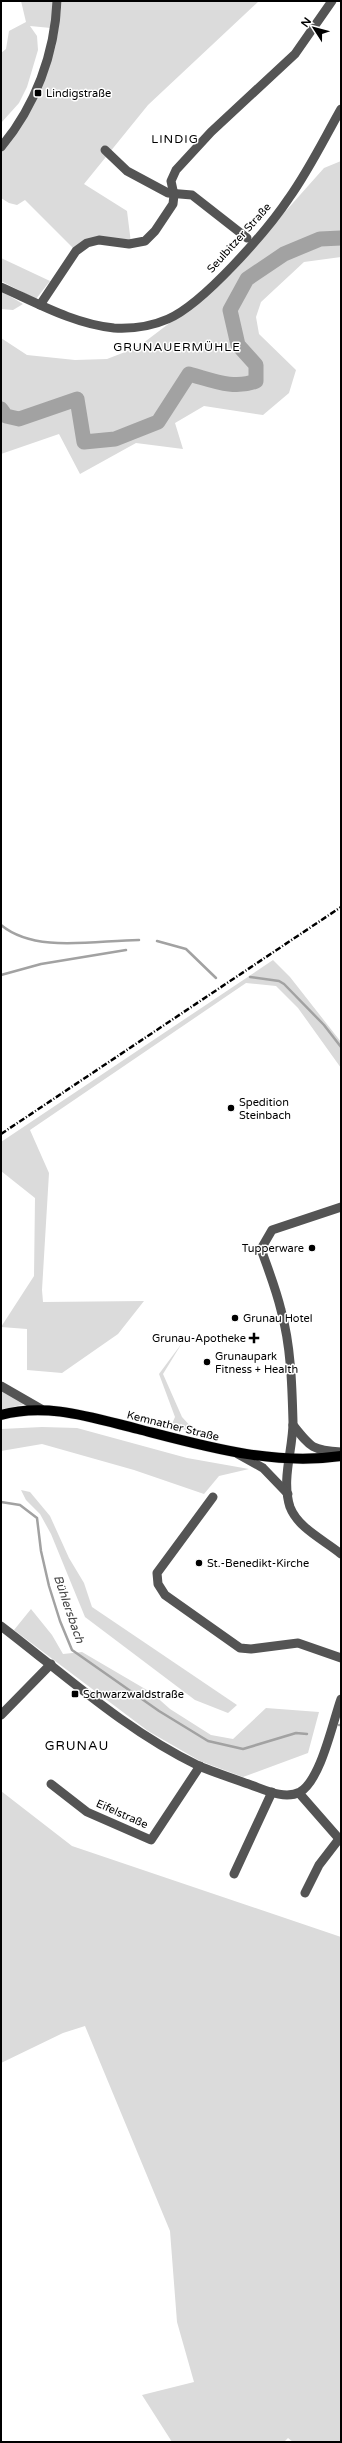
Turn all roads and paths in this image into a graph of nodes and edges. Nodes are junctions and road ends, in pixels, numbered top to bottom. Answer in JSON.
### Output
{"nodes":[{"id":1,"x":57,"y":1,"type":"edge"},
{"id":2,"x":332,"y":1,"type":"edge"},
{"id":3,"x":341,"y":109,"type":"edge"},
{"id":4,"x":1,"y":147,"type":"edge"},
{"id":5,"x":105,"y":150,"type":"dead end"},
{"id":6,"x":174,"y":195,"type":"junction"},
{"id":7,"x":248,"y":238,"type":"dead end"},
{"id":8,"x":1,"y":287,"type":"edge"},
{"id":9,"x":40,"y":305,"type":"junction"},
{"id":10,"x":341,"y":1207,"type":"edge"},
{"id":11,"x":1,"y":1386,"type":"edge"},
{"id":12,"x":41,"y":1409,"type":"junction"},
{"id":13,"x":1,"y":1415,"type":"edge"},
{"id":14,"x":293,"y":1425,"type":"junction"},
{"id":15,"x":341,"y":1452,"type":"edge"},
{"id":16,"x":238,"y":1454,"type":"junction"},
{"id":17,"x":341,"y":1456,"type":"edge"},
{"id":18,"x":288,"y":1459,"type":"junction"},
{"id":19,"x":288,"y":1494,"type":"junction"},
{"id":20,"x":213,"y":1497,"type":"dead end"},
{"id":21,"x":340,"y":1551,"type":"edge"},
{"id":22,"x":1,"y":1626,"type":"edge"},
{"id":23,"x":341,"y":1658,"type":"edge"},
{"id":24,"x":51,"y":1664,"type":"junction"},
{"id":25,"x":341,"y":1699,"type":"edge"},
{"id":26,"x":1,"y":1715,"type":"edge"},
{"id":27,"x":200,"y":1766,"type":"junction"},
{"id":28,"x":51,"y":1784,"type":"dead end"},
{"id":29,"x":272,"y":1792,"type":"junction"},
{"id":30,"x":299,"y":1793,"type":"junction"},
{"id":31,"x":340,"y":1840,"type":"edge"},
{"id":32,"x":234,"y":1874,"type":"dead end"},
{"id":33,"x":305,"y":1893,"type":"dead end"}],
"edges":[{"from":1,"to":4,"type":"street"},
{"from":2,"to":6,"type":"street"},
{"from":3,"to":9,"type":"street","name":"Seulbitzer Straße"},
{"from":5,"to":6,"type":"street"},
{"from":6,"to":7,"type":"street"},
{"from":6,"to":9,"type":"street"},
{"from":8,"to":9,"type":"street","name":"Seulbitzer Straße"},
{"from":10,"to":14,"type":"street"},
{"from":11,"to":12,"type":"street"},
{"from":12,"to":13,"type":"main road","name":"Kemnather Straße"},
{"from":12,"to":16,"type":"main road","name":"Kemnather Straße"},
{"from":14,"to":15,"type":"street"},
{"from":14,"to":18,"type":"street"},
{"from":16,"to":18,"type":"main road","name":"Kemnather Straße"},
{"from":16,"to":19,"type":"street"},
{"from":17,"to":18,"type":"main road","name":"Kemnather Straße"},
{"from":18,"to":19,"type":"street"},
{"from":19,"to":21,"type":"street"},
{"from":20,"to":23,"type":"street"},
{"from":22,"to":24,"type":"street"},
{"from":24,"to":26,"type":"street"},
{"from":24,"to":27,"type":"street"},
{"from":25,"to":30,"type":"street"},
{"from":27,"to":28,"type":"street","name":"Eifelstraße"},
{"from":27,"to":29,"type":"street"},
{"from":29,"to":30,"type":"street"},
{"from":29,"to":32,"type":"street"},
{"from":30,"to":31,"type":"street"},
{"from":31,"to":33,"type":"street"}]}
